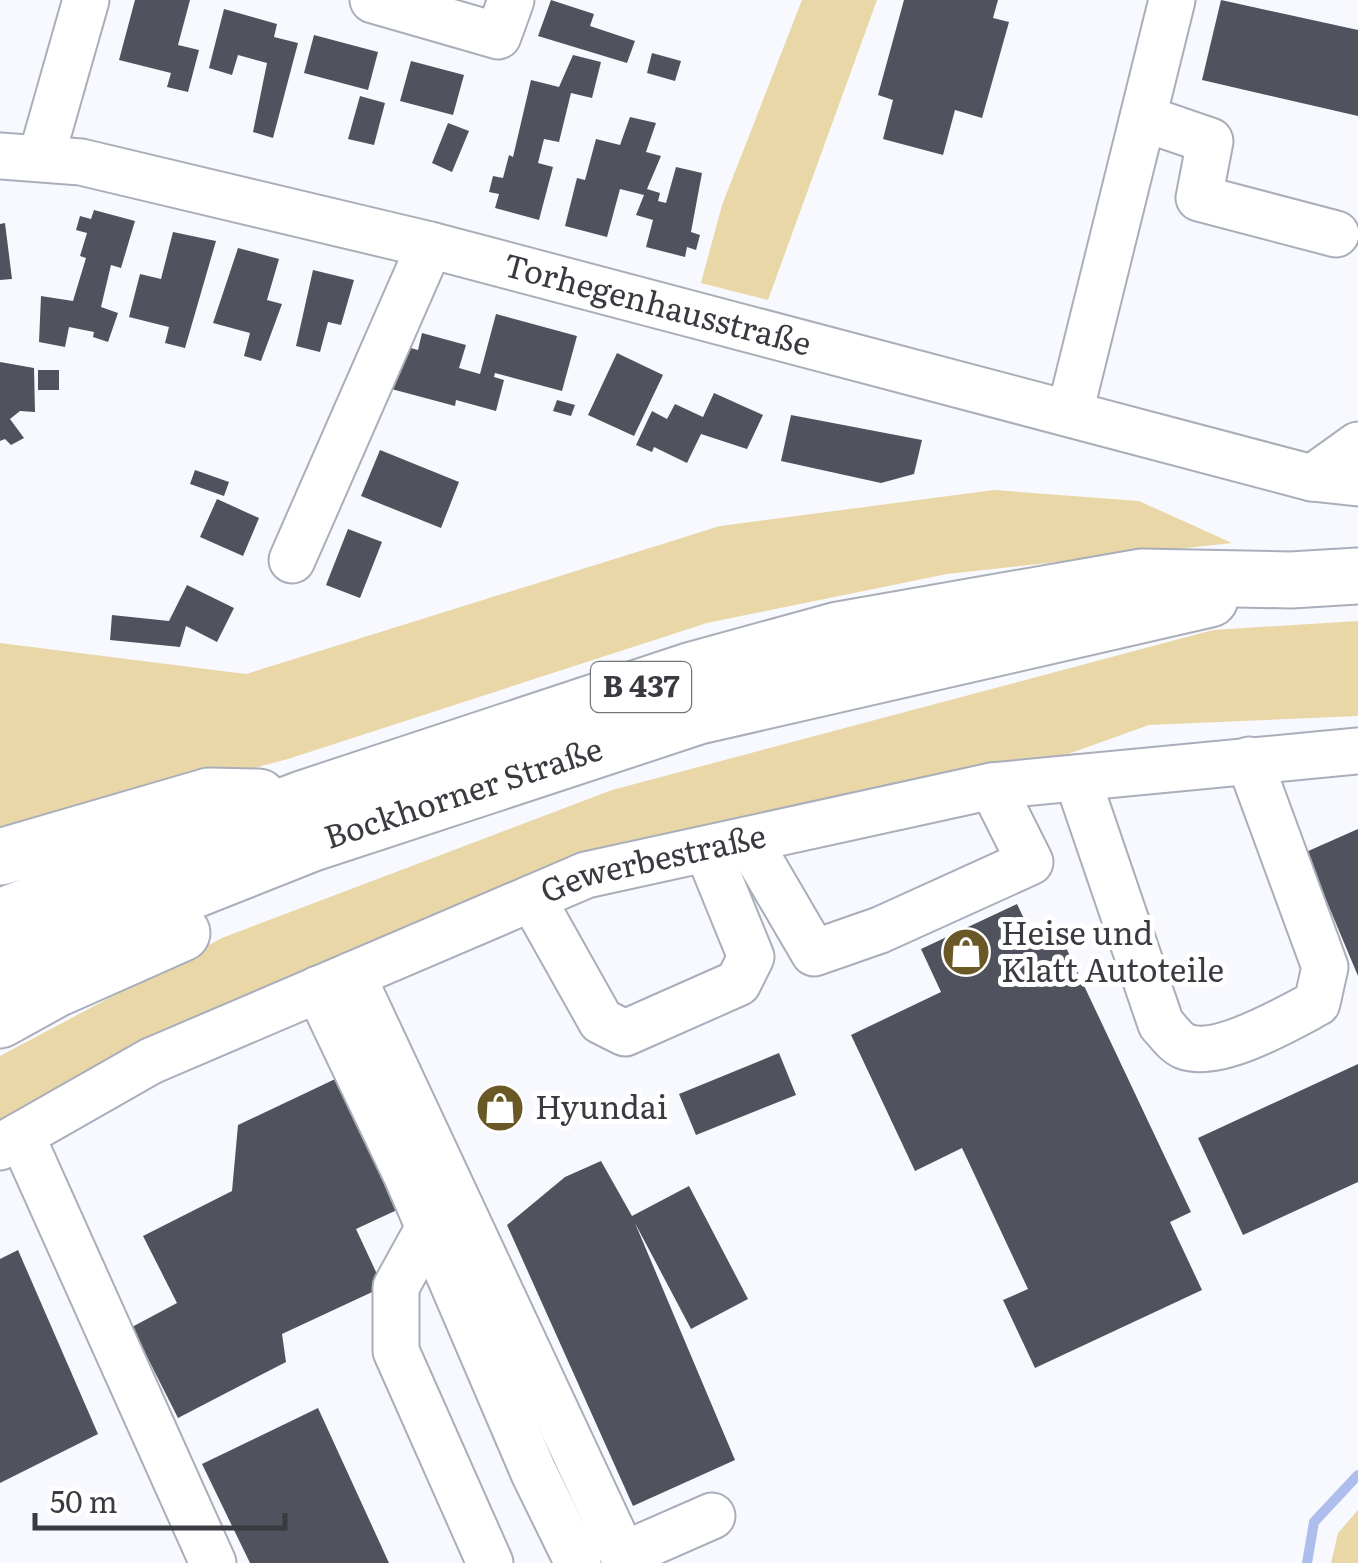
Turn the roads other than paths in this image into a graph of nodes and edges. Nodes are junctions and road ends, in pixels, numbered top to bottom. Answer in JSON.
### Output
{"nodes":[{"id":1,"x":86,"y":0,"type":"edge"},
{"id":2,"x":373,"y":0,"type":"edge"},
{"id":3,"x":511,"y":0,"type":"edge"},
{"id":4,"x":1172,"y":0,"type":"edge"},
{"id":5,"x":1143,"y":118,"type":"junction"},
{"id":6,"x":21,"y":157,"type":"edge"},
{"id":7,"x":1336,"y":234,"type":"dead end"},
{"id":8,"x":430,"y":245,"type":"junction"},
{"id":9,"x":1070,"y":412,"type":"junction"},
{"id":10,"x":1358,"y":446,"type":"edge"},
{"id":11,"x":1312,"y":478,"type":"junction"},
{"id":12,"x":1358,"y":484,"type":"edge"},
{"id":13,"x":292,"y":560,"type":"dead end"},
{"id":14,"x":1358,"y":576,"type":"edge"},
{"id":15,"x":1358,"y":751,"type":"edge"},
{"id":16,"x":1250,"y":760,"type":"junction"},
{"id":17,"x":1076,"y":778,"type":"junction"},
{"id":18,"x":992,"y":786,"type":"junction"},
{"id":19,"x":306,"y":822,"type":"junction"},
{"id":20,"x":727,"y":844,"type":"junction"},
{"id":21,"x":0,"y":857,"type":"edge"},
{"id":22,"x":532,"y":898,"type":"junction"},
{"id":23,"x":0,"y":917,"type":"edge"},
{"id":24,"x":0,"y":967,"type":"edge"},
{"id":25,"x":334,"y":982,"type":"junction"},
{"id":26,"x":0,"y":1020,"type":"edge"},
{"id":27,"x":10,"y":1141,"type":"edge"},
{"id":28,"x":429,"y":1227,"type":"junction"},
{"id":29,"x":712,"y":1516,"type":"dead end"},
{"id":30,"x":213,"y":1563,"type":"edge"},
{"id":31,"x":490,"y":1563,"type":"edge"},
{"id":32,"x":578,"y":1563,"type":"edge"}],
"edges":[{"from":1,"to":6,"type":"street"},
{"from":2,"to":3,"type":"street"},
{"from":4,"to":5,"type":"street"},
{"from":5,"to":7,"type":"street"},
{"from":5,"to":9,"type":"street"},
{"from":6,"to":8,"type":"street","name":"Torhegenhausstraße"},
{"from":8,"to":9,"type":"street","name":"Torhegenhausstraße"},
{"from":8,"to":13,"type":"street"},
{"from":9,"to":11,"type":"street","name":"Torhegenhausstraße"},
{"from":10,"to":11,"type":"street"},
{"from":11,"to":12,"type":"street","name":"Torhegenhausstraße"},
{"from":14,"to":19,"type":"main road","name":"Bockhorner Straße","number":"B 437"},
{"from":15,"to":16,"type":"street","name":"Gewerbestraße"},
{"from":16,"to":17,"type":"street","name":"Gewerbestraße"},
{"from":16,"to":17,"type":"street"},
{"from":17,"to":18,"type":"street","name":"Gewerbestraße"},
{"from":18,"to":20,"type":"street","name":"Gewerbestraße"},
{"from":18,"to":20,"type":"street"},
{"from":19,"to":21,"type":"main road"},
{"from":19,"to":23,"type":"main road","name":"Bockhorner Straße","number":"B 437"},
{"from":19,"to":24,"type":"main road","name":"Bockhorner Straße","number":"B 437"},
{"from":19,"to":26,"type":"main road"},
{"from":20,"to":22,"type":"street","name":"Gewerbestraße"},
{"from":20,"to":22,"type":"street"},
{"from":22,"to":25,"type":"street","name":"Gewerbestraße"},
{"from":25,"to":27,"type":"street","name":"Gewerbestraße"},
{"from":25,"to":28,"type":"street"},
{"from":25,"to":29,"type":"street"},
{"from":27,"to":30,"type":"street"},
{"from":28,"to":31,"type":"street"},
{"from":28,"to":32,"type":"street"}]}
